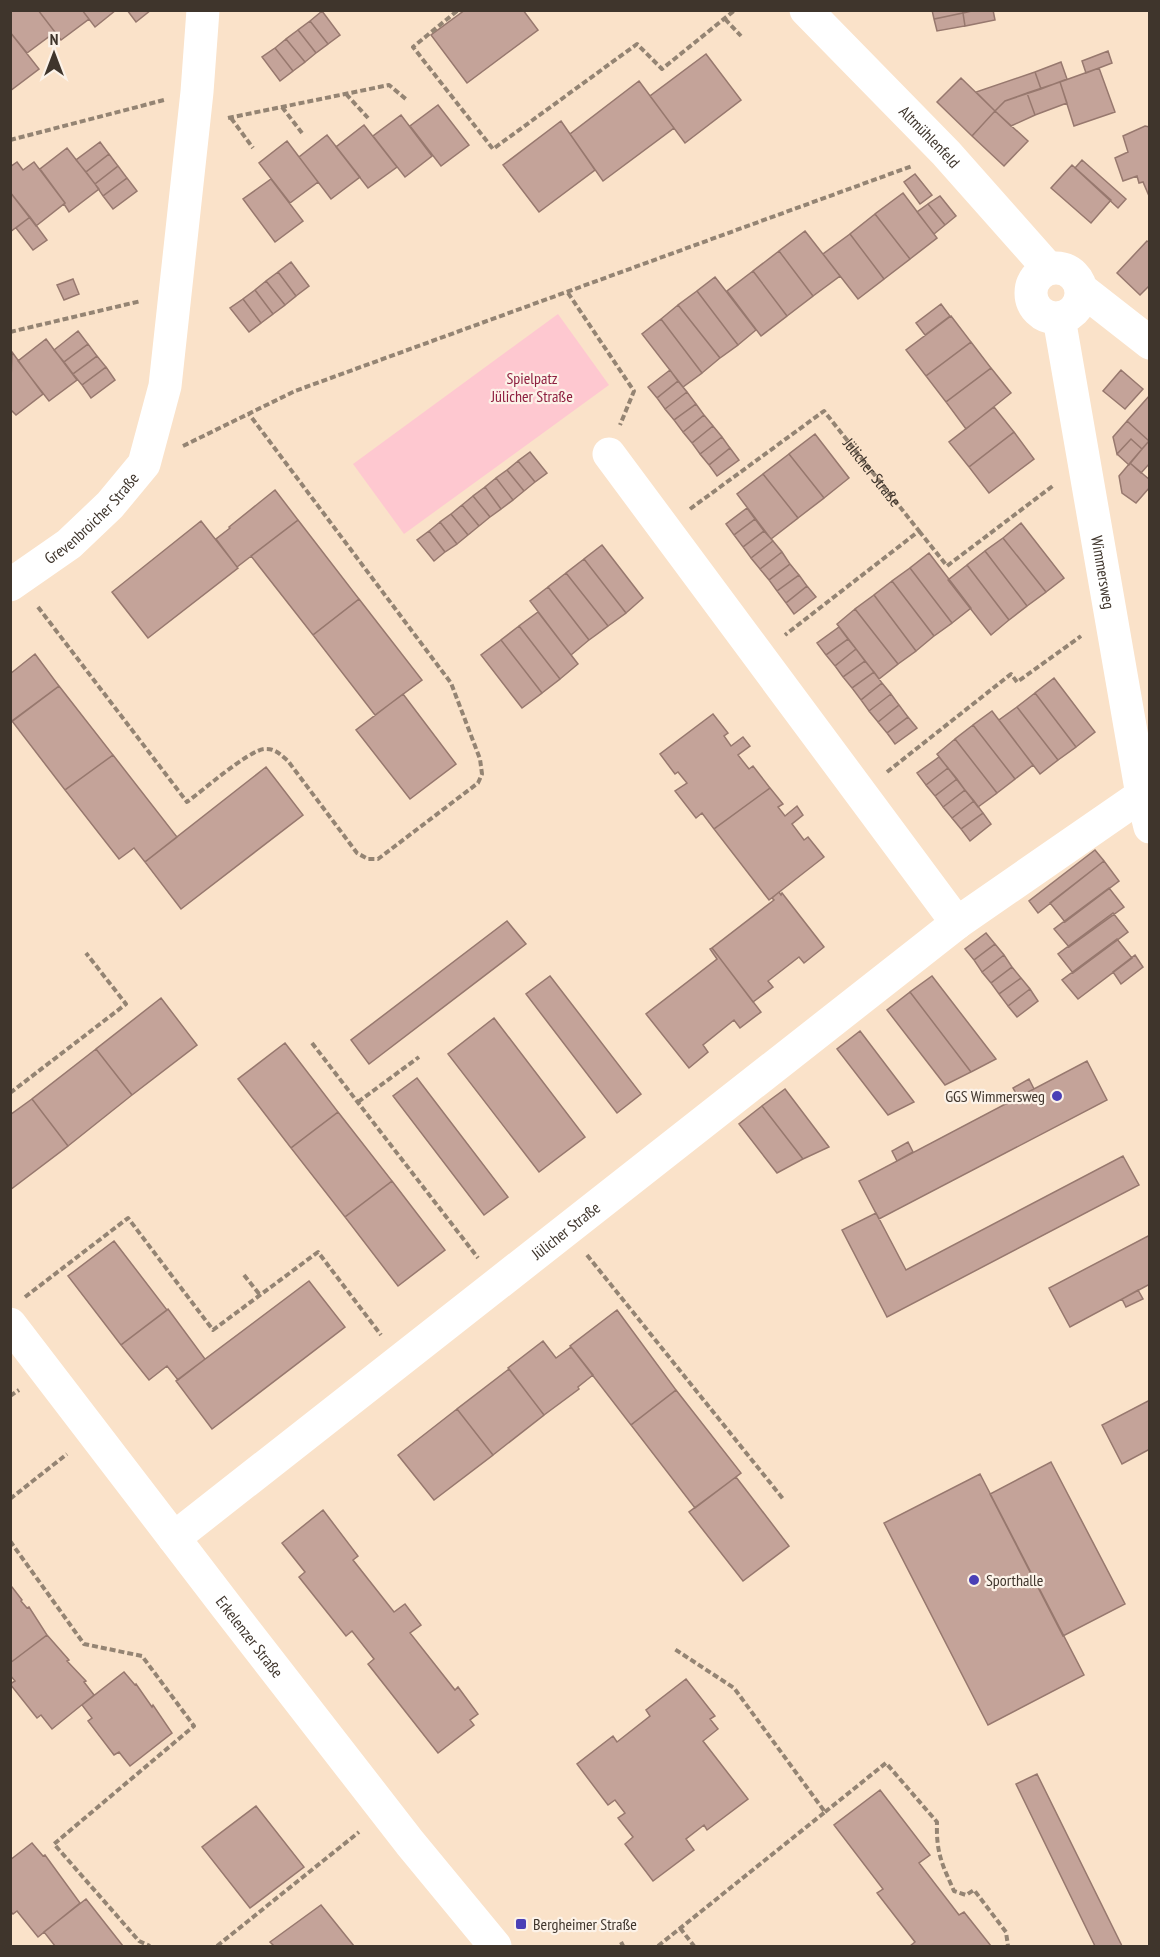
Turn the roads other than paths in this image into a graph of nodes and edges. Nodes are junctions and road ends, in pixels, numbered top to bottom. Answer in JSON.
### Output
{"nodes":[{"id":1,"x":202,"y":10,"type":"edge"},
{"id":2,"x":806,"y":10,"type":"edge"},
{"id":3,"x":1048,"y":268,"type":"junction"},
{"id":4,"x":1081,"y":289,"type":"junction"},
{"id":5,"x":1059,"y":318,"type":"junction"},
{"id":6,"x":1149,"y":343,"type":"edge"},
{"id":7,"x":609,"y":454,"type":"road end"},
{"id":8,"x":14,"y":582,"type":"edge"},
{"id":9,"x":1142,"y":795,"type":"junction"},
{"id":10,"x":1149,"y":827,"type":"edge"},
{"id":11,"x":957,"y":922,"type":"junction"},
{"id":12,"x":15,"y":1313,"type":"edge"},
{"id":13,"x":174,"y":1538,"type":"junction"},
{"id":14,"x":491,"y":1945,"type":"edge"}],
"edges":[{"from":1,"to":8,"type":"street","name":"Grevenbroicher Straße"},
{"from":2,"to":3,"type":"street","name":"Altmühlenfeld"},
{"from":3,"to":4,"type":"street"},
{"from":3,"to":5,"type":"street"},
{"from":4,"to":5,"type":"street"},
{"from":4,"to":6,"type":"street"},
{"from":5,"to":9,"type":"street","name":"Wimmersweg"},
{"from":7,"to":11,"type":"street"},
{"from":9,"to":10,"type":"street","name":"Wimmersweg"},
{"from":9,"to":11,"type":"street","name":"Jülicher Straße"},
{"from":11,"to":13,"type":"street","name":"Jülicher Straße"},
{"from":12,"to":13,"type":"street","name":"Erkelenzer Straße"},
{"from":13,"to":14,"type":"street","name":"Erkelenzer Straße"}]}
